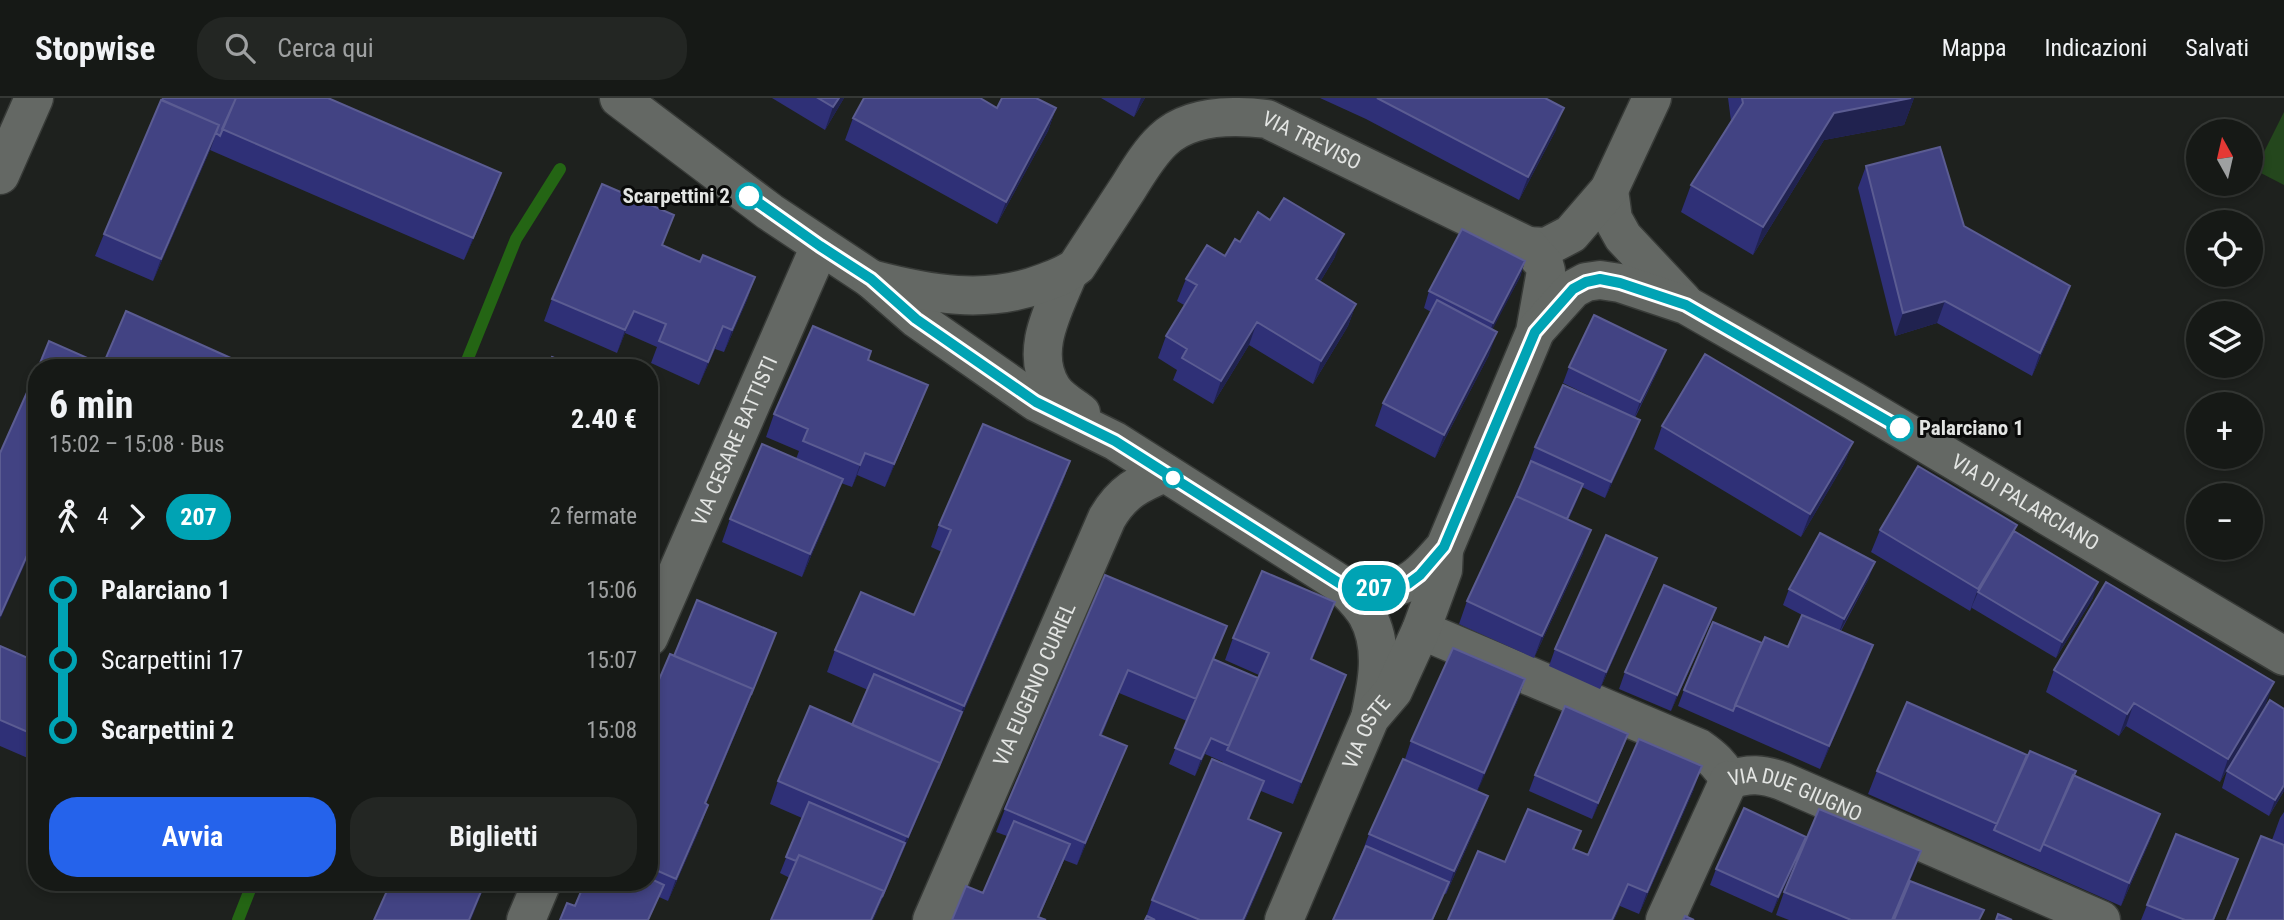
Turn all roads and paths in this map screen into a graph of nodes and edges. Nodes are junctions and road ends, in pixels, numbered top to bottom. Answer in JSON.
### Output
{"nodes":[{"id":1,"x":34,"y":98,"type":"edge"},
{"id":2,"x":1652,"y":98,"type":"edge"},
{"id":3,"x":625,"y":100,"type":"edge"},
{"id":4,"x":0,"y":175,"type":"edge"},
{"id":5,"x":1609,"y":190,"type":"junction"},
{"id":6,"x":820,"y":246,"type":"junction"},
{"id":7,"x":1528,"y":246,"type":"junction"},
{"id":8,"x":1068,"y":274,"type":"junction"},
{"id":9,"x":871,"y":279,"type":"junction"},
{"id":10,"x":1573,"y":289,"type":"joint"},
{"id":11,"x":1686,"y":305,"type":"junction"},
{"id":12,"x":1535,"y":332,"type":"junction"},
{"id":13,"x":1115,"y":441,"type":"junction"},
{"id":14,"x":1165,"y":473,"type":"junction"},
{"id":15,"x":1444,"y":547,"type":"junction"},
{"id":16,"x":1342,"y":585,"type":"junction"},
{"id":17,"x":658,"y":616,"type":"edge"},
{"id":18,"x":1421,"y":630,"type":"junction"},
{"id":19,"x":2284,"y":656,"type":"edge"},
{"id":20,"x":1370,"y":718,"type":"junction"},
{"id":21,"x":1729,"y":780,"type":"junction"},
{"id":22,"x":538,"y":891,"type":"edge"},
{"id":23,"x":526,"y":920,"type":"edge"},
{"id":24,"x":932,"y":920,"type":"edge"},
{"id":25,"x":1284,"y":920,"type":"edge"},
{"id":26,"x":1665,"y":920,"type":"edge"},
{"id":27,"x":2101,"y":920,"type":"edge"}],
"edges":[{"from":1,"to":4,"type":"street"},
{"from":2,"to":5,"type":"street"},
{"from":3,"to":6,"type":"street"},
{"from":5,"to":7,"type":"street"},
{"from":5,"to":11,"type":"street"},
{"from":6,"to":9,"type":"street"},
{"from":6,"to":17,"type":"street","name":"VIA CESARE BATTISTI"},
{"from":7,"to":8,"type":"street","name":"VIA TREVISO"},
{"from":7,"to":12,"type":"street","name":"VIA OSTE"},
{"from":8,"to":9,"type":"street"},
{"from":8,"to":13,"type":"street","name":"VIA TREVISO"},
{"from":9,"to":13,"type":"street"},
{"from":10,"to":11,"type":"street","name":"VIA DI PALARCIANO"},
{"from":10,"to":12,"type":"street","name":"VIA OSTE"},
{"from":11,"to":19,"type":"street","name":"VIA DI PALARCIANO"},
{"from":12,"to":15,"type":"street","name":"VIA OSTE"},
{"from":13,"to":14,"type":"street"},
{"from":14,"to":16,"type":"street"},
{"from":14,"to":24,"type":"street","name":"VIA EUGENIO CURIEL"},
{"from":15,"to":16,"type":"street","name":"VIA OSTE"},
{"from":15,"to":18,"type":"street","name":"VIA OSTE"},
{"from":16,"to":20,"type":"street"},
{"from":18,"to":20,"type":"street","name":"VIA OSTE"},
{"from":18,"to":21,"type":"street","name":"VIA DUE GIUGNO"},
{"from":20,"to":25,"type":"street","name":"VIA OSTE"},
{"from":21,"to":26,"type":"street"},
{"from":21,"to":27,"type":"street","name":"VIA DUE GIUGNO"},
{"from":22,"to":23,"type":"street"}]}
